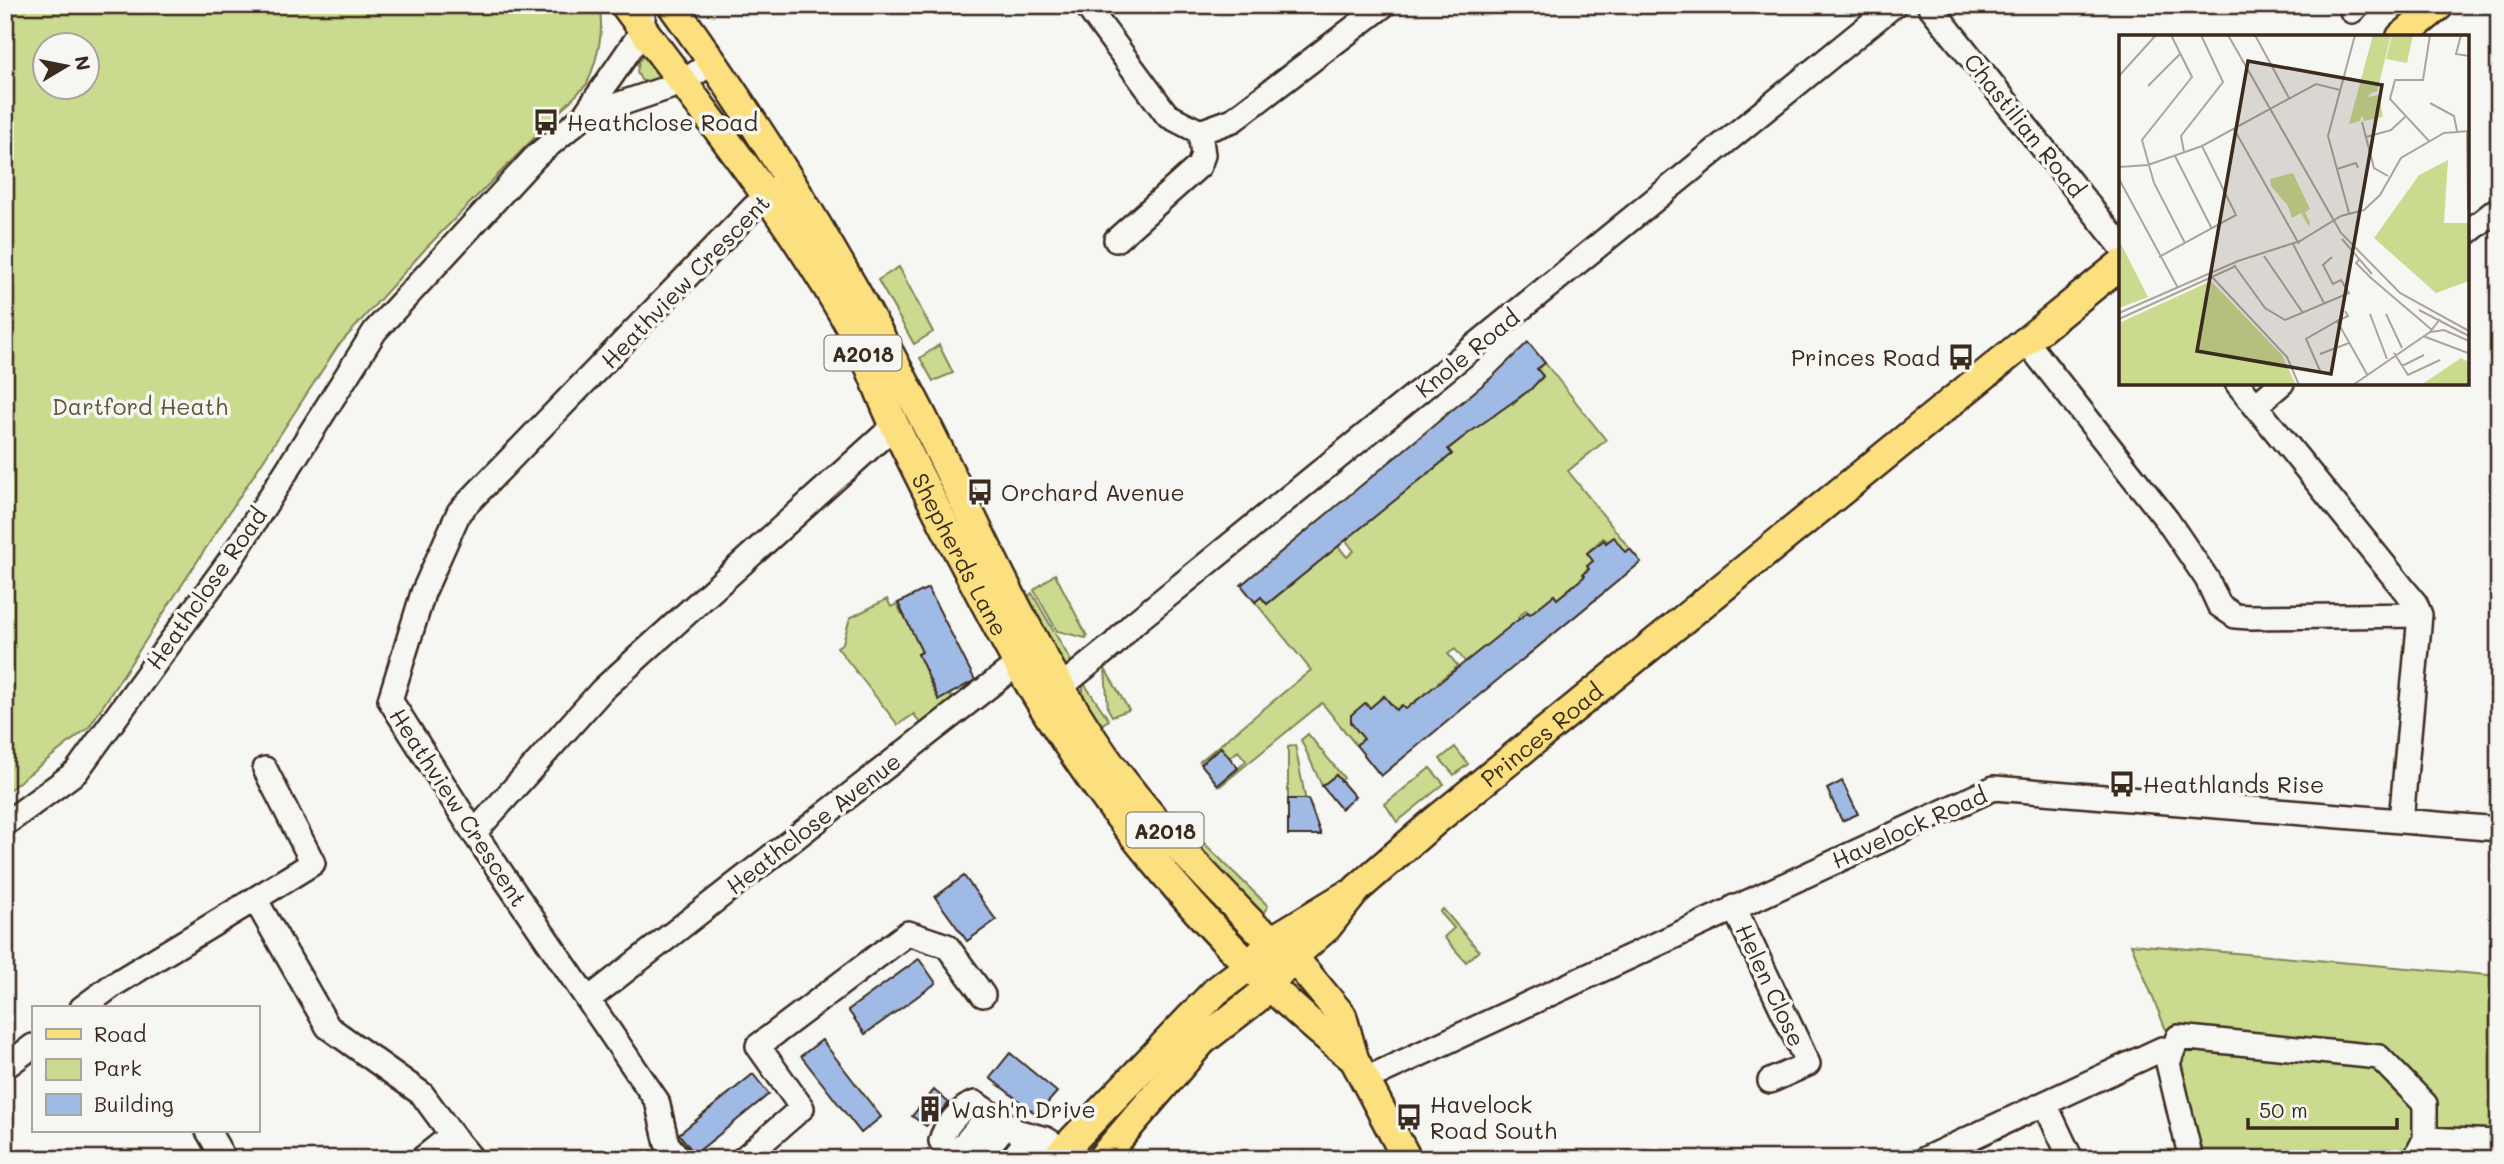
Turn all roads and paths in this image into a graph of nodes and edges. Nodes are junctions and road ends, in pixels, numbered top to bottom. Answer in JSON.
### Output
{"nodes":[{"id":1,"x":625,"y":5,"type":"edge"},
{"id":2,"x":672,"y":5,"type":"edge"},
{"id":3,"x":1086,"y":5,"type":"edge"},
{"id":4,"x":1384,"y":5,"type":"edge"},
{"id":5,"x":1894,"y":5,"type":"edge"},
{"id":6,"x":1929,"y":5,"type":"edge"},
{"id":7,"x":2440,"y":5,"type":"edge"},
{"id":8,"x":643,"y":18,"type":"edge"},
{"id":9,"x":2403,"y":35,"type":"edge"},
{"id":10,"x":712,"y":62,"type":"junction"},
{"id":11,"x":681,"y":83,"type":"junction"},
{"id":12,"x":583,"y":116,"type":"junction"},
{"id":13,"x":1200,"y":132,"type":"junction"},
{"id":14,"x":787,"y":178,"type":"junction"},
{"id":15,"x":765,"y":198,"type":"junction"},
{"id":16,"x":2499,"y":208,"type":"edge"},
{"id":17,"x":2469,"y":231,"type":"edge"},
{"id":18,"x":1116,"y":240,"type":"dead end"},
{"id":19,"x":2119,"y":243,"type":"edge"},
{"id":20,"x":2119,"y":266,"type":"edge"},
{"id":21,"x":2025,"y":341,"type":"junction"},
{"id":22,"x":2239,"y":385,"type":"edge"},
{"id":23,"x":2281,"y":385,"type":"edge"},
{"id":24,"x":2255,"y":406,"type":"junction"},
{"id":25,"x":895,"y":425,"type":"junction"},
{"id":26,"x":2420,"y":615,"type":"junction"},
{"id":27,"x":1028,"y":655,"type":"junction"},
{"id":28,"x":1052,"y":694,"type":"junction"},
{"id":29,"x":265,"y":769,"type":"dead end"},
{"id":30,"x":2401,"y":821,"type":"junction"},
{"id":31,"x":5,"y":824,"type":"edge"},
{"id":32,"x":2499,"y":829,"type":"edge"},
{"id":33,"x":474,"y":833,"type":"junction"},
{"id":34,"x":255,"y":899,"type":"junction"},
{"id":35,"x":1734,"y":907,"type":"junction"},
{"id":36,"x":1283,"y":948,"type":"junction"},
{"id":37,"x":1249,"y":966,"type":"junction"},
{"id":38,"x":1272,"y":984,"type":"junction"},
{"id":39,"x":983,"y":995,"type":"dead end"},
{"id":40,"x":589,"y":999,"type":"junction"},
{"id":41,"x":85,"y":1006,"type":"edge"},
{"id":42,"x":32,"y":1046,"type":"edge"},
{"id":43,"x":2162,"y":1049,"type":"dead end"},
{"id":44,"x":5,"y":1067,"type":"edge"},
{"id":45,"x":1359,"y":1069,"type":"junction"},
{"id":46,"x":1770,"y":1081,"type":"dead end"},
{"id":47,"x":2045,"y":1104,"type":"junction"},
{"id":48,"x":998,"y":1119,"type":"junction"},
{"id":49,"x":209,"y":1132,"type":"edge"},
{"id":50,"x":452,"y":1135,"type":"junction"},
{"id":51,"x":1030,"y":1136,"type":"junction"},
{"id":52,"x":2499,"y":1142,"type":"edge"},
{"id":53,"x":2420,"y":1149,"type":"edge"},
{"id":54,"x":1066,"y":1155,"type":"edge"},
{"id":55,"x":964,"y":1157,"type":"edge"},
{"id":56,"x":224,"y":1159,"type":"edge"},
{"id":57,"x":422,"y":1159,"type":"edge"},
{"id":58,"x":472,"y":1159,"type":"edge"},
{"id":59,"x":680,"y":1159,"type":"edge"},
{"id":60,"x":743,"y":1159,"type":"edge"},
{"id":61,"x":1012,"y":1159,"type":"edge"},
{"id":62,"x":1101,"y":1159,"type":"edge"},
{"id":63,"x":1407,"y":1159,"type":"edge"},
{"id":64,"x":1925,"y":1159,"type":"edge"},
{"id":65,"x":2071,"y":1159,"type":"edge"},
{"id":66,"x":2191,"y":1159,"type":"edge"}],
"edges":[{"from":1,"to":8,"type":"main road","name":"Shepherds Lane","number":"A2018"},
{"from":2,"to":10,"type":"main road","name":"Shepherds Lane","number":"A2018"},
{"from":3,"to":13,"type":"street"},
{"from":4,"to":13,"type":"street"},
{"from":5,"to":28,"type":"street","name":"Knole Road"},
{"from":6,"to":19,"type":"street","name":"Chastilian Road"},
{"from":7,"to":9,"type":"main road"},
{"from":8,"to":11,"type":"main road","name":"Shepherds Lane","number":"A2018"},
{"from":8,"to":12,"type":"street","name":"Heathclose Road"},
{"from":10,"to":11,"type":"street","name":"Heathclose Road"},
{"from":10,"to":14,"type":"main road","name":"Shepherds Lane","number":"A2018"},
{"from":11,"to":12,"type":"street","name":"Heathclose Road"},
{"from":11,"to":15,"type":"main road","name":"Shepherds Lane","number":"A2018"},
{"from":12,"to":31,"type":"street","name":"Heathclose Road"},
{"from":13,"to":18,"type":"street"},
{"from":14,"to":15,"type":"street","name":"Heathview Crescent"},
{"from":14,"to":27,"type":"main road","name":"Shepherds Lane","number":"A2018"},
{"from":15,"to":25,"type":"main road","name":"Shepherds Lane","number":"A2018"},
{"from":15,"to":33,"type":"street","name":"Heathview Crescent"},
{"from":16,"to":17,"type":"street"},
{"from":20,"to":21,"type":"main road","name":"Princes Road"},
{"from":21,"to":26,"type":"street"},
{"from":21,"to":36,"type":"main road","name":"Princes Road"},
{"from":22,"to":24,"type":"street"},
{"from":23,"to":24,"type":"street"},
{"from":24,"to":26,"type":"street"},
{"from":25,"to":27,"type":"main road","name":"Shepherds Lane","number":"A2018"},
{"from":25,"to":33,"type":"street"},
{"from":26,"to":30,"type":"street"},
{"from":27,"to":28,"type":"main road","name":"Shepherds Lane","number":"A2018"},
{"from":27,"to":40,"type":"street","name":"Heathclose Avenue"},
{"from":28,"to":36,"type":"main road","name":"Shepherds Lane","number":"A2018"},
{"from":28,"to":37,"type":"main road","name":"Shepherds Lane","number":"A2018"},
{"from":29,"to":34,"type":"street"},
{"from":30,"to":32,"type":"street","name":"Havelock Road"},
{"from":30,"to":35,"type":"street","name":"Havelock Road"},
{"from":33,"to":40,"type":"street","name":"Heathview Crescent"},
{"from":34,"to":41,"type":"street"},
{"from":34,"to":50,"type":"street"},
{"from":35,"to":45,"type":"street","name":"Havelock Road"},
{"from":35,"to":46,"type":"street","name":"Helen Close"},
{"from":36,"to":37,"type":"main road","name":"Princes Road"},
{"from":36,"to":38,"type":"main road","name":"Princes Road"},
{"from":36,"to":45,"type":"main road","name":"Shepherds Lane","number":"A2018"},
{"from":37,"to":38,"type":"main road","name":"Shepherds Lane","number":"A2018"},
{"from":37,"to":54,"type":"main road","name":"Princes Road"},
{"from":38,"to":45,"type":"main road","name":"Shepherds Lane","number":"A2018"},
{"from":38,"to":62,"type":"main road","name":"Princes Road"},
{"from":39,"to":60,"type":"street"},
{"from":40,"to":59,"type":"street","name":"Heathview Crescent"},
{"from":42,"to":44,"type":"street"},
{"from":43,"to":47,"type":"street"},
{"from":45,"to":63,"type":"main road","name":"Shepherds Lane","number":"A2018"},
{"from":47,"to":64,"type":"street"},
{"from":47,"to":65,"type":"street"},
{"from":48,"to":51,"type":"street"},
{"from":48,"to":55,"type":"street"},
{"from":48,"to":55,"type":"street"},
{"from":49,"to":56,"type":"street"},
{"from":50,"to":57,"type":"street"},
{"from":50,"to":58,"type":"street"},
{"from":51,"to":54,"type":"street"},
{"from":51,"to":61,"type":"street"},
{"from":52,"to":53,"type":"street"},
{"from":53,"to":66,"type":"street"}]}
